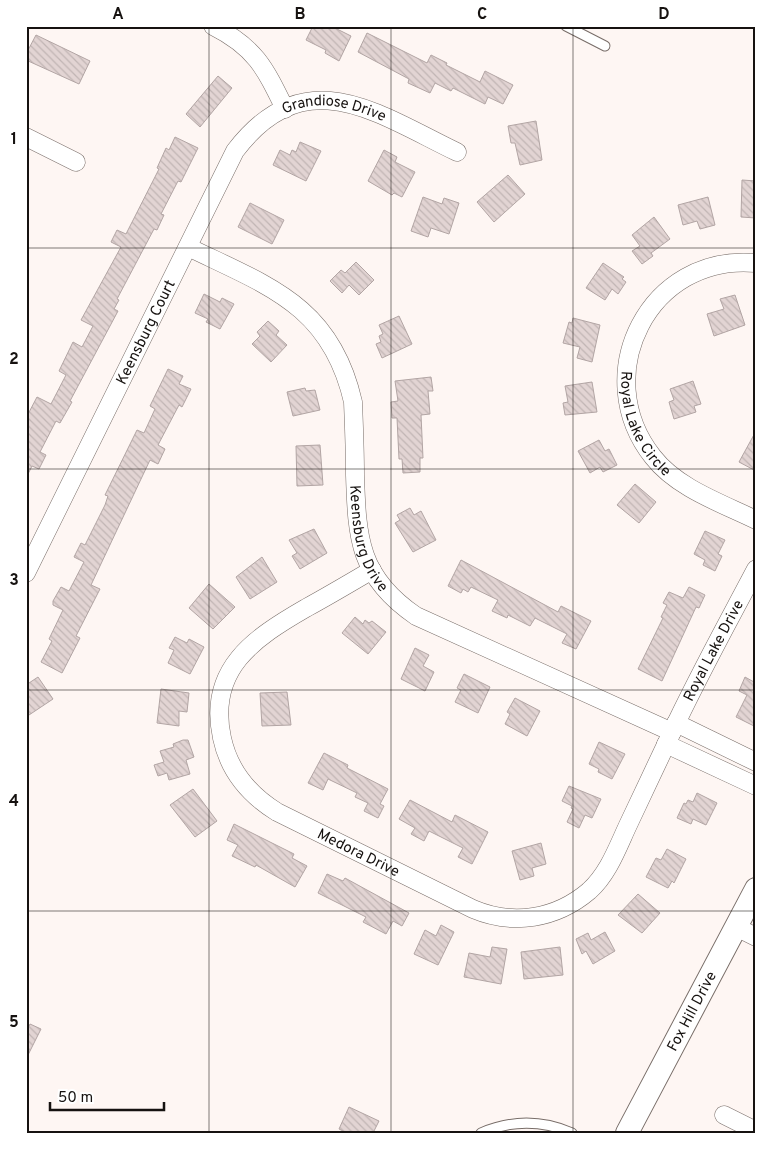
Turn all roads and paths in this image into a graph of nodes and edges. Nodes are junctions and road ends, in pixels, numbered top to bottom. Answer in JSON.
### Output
{"nodes":[{"id":1,"x":213,"y":26,"type":"edge"},
{"id":2,"x":566,"y":26,"type":"edge"},
{"id":3,"x":605,"y":46,"type":"dead end"},
{"id":4,"x":285,"y":109,"type":"junction"},
{"id":5,"x":26,"y":137,"type":"edge"},
{"id":6,"x":457,"y":152,"type":"dead end"},
{"id":7,"x":76,"y":162,"type":"dead end"},
{"id":8,"x":188,"y":247,"type":"junction"},
{"id":9,"x":756,"y":264,"type":"edge"},
{"id":10,"x":756,"y":520,"type":"edge"},
{"id":11,"x":756,"y":569,"type":"edge"},
{"id":12,"x":372,"y":570,"type":"junction"},
{"id":13,"x":26,"y":573,"type":"edge"},
{"id":14,"x":671,"y":733,"type":"junction"},
{"id":15,"x":756,"y":762,"type":"edge"},
{"id":16,"x":756,"y":786,"type":"edge"},
{"id":17,"x":756,"y":889,"type":"edge"},
{"id":18,"x":736,"y":927,"type":"junction"},
{"id":19,"x":756,"y":937,"type":"edge"},
{"id":20,"x":724,"y":1115,"type":"dead end"},
{"id":21,"x":756,"y":1131,"type":"edge"},
{"id":22,"x":481,"y":1133,"type":"edge"},
{"id":23,"x":572,"y":1133,"type":"edge"},
{"id":24,"x":627,"y":1133,"type":"edge"}],
"edges":[{"from":1,"to":4,"type":"street","name":"Grandiose Drive"},
{"from":2,"to":3,"type":"lane"},
{"from":4,"to":6,"type":"street","name":"Grandiose Drive"},
{"from":4,"to":8,"type":"street","name":"Keensburg Court"},
{"from":5,"to":7,"type":"street"},
{"from":8,"to":12,"type":"street","name":"Keensburg Drive"},
{"from":8,"to":13,"type":"street","name":"Keensburg Court"},
{"from":9,"to":10,"type":"street","name":"Royal Lake Circle"},
{"from":11,"to":14,"type":"street","name":"Royal Lake Drive"},
{"from":12,"to":14,"type":"street","name":"Keensburg Drive"},
{"from":12,"to":14,"type":"street","name":"Medora Drive"},
{"from":14,"to":15,"type":"street","name":"Keensburg Drive"},
{"from":14,"to":16,"type":"street","name":"Keensburg Drive"},
{"from":17,"to":18,"type":"street","name":"Fox Hill Drive"},
{"from":18,"to":19,"type":"street"},
{"from":18,"to":24,"type":"street","name":"Fox Hill Drive"},
{"from":20,"to":21,"type":"street"},
{"from":22,"to":23,"type":"lane"}]}
